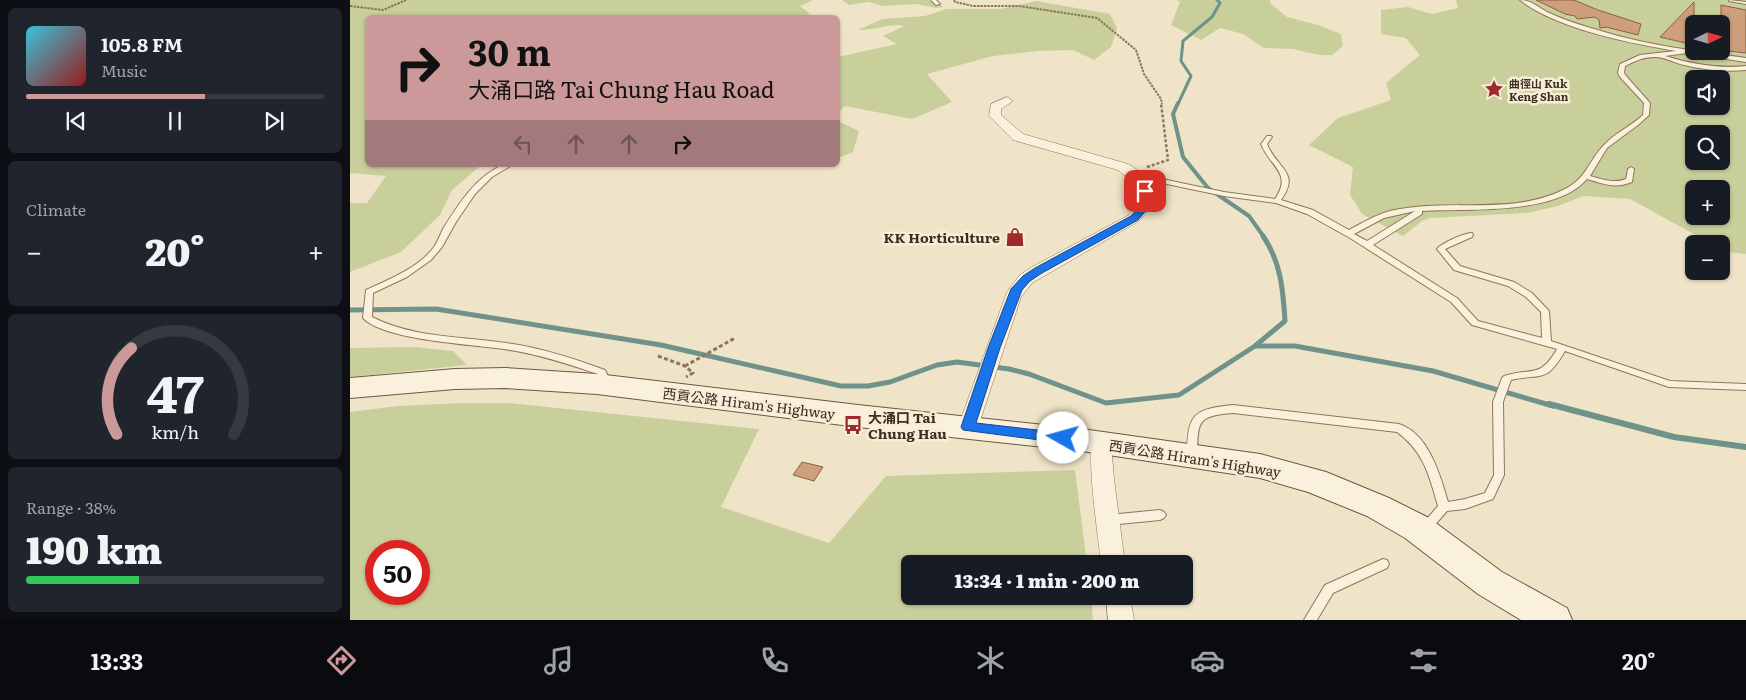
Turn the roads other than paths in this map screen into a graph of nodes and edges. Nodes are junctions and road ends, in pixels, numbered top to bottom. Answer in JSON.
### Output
{"nodes":[{"id":1,"x":1522,"y":0,"type":"edge"},
{"id":2,"x":1731,"y":0,"type":"edge"},
{"id":3,"x":1746,"y":3,"type":"edge"},
{"id":4,"x":1685,"y":50,"type":"edge"},
{"id":5,"x":1685,"y":52,"type":"edge"},
{"id":6,"x":1657,"y":55,"type":"junction"},
{"id":7,"x":1730,"y":57,"type":"edge"},
{"id":8,"x":1746,"y":60,"type":"edge"},
{"id":9,"x":1746,"y":68,"type":"edge"},
{"id":10,"x":1007,"y":101,"type":"dead end"},
{"id":11,"x":1269,"y":137,"type":"dead end"},
{"id":12,"x":503,"y":167,"type":"edge"},
{"id":13,"x":1631,"y":169,"type":"dead end"},
{"id":14,"x":1135,"y":174,"type":"junction"},
{"id":15,"x":1587,"y":177,"type":"junction"},
{"id":16,"x":1277,"y":201,"type":"junction"},
{"id":17,"x":1434,"y":209,"type":"junction"},
{"id":18,"x":1348,"y":234,"type":"junction"},
{"id":19,"x":1469,"y":235,"type":"dead end"},
{"id":20,"x":1367,"y":245,"type":"junction"},
{"id":21,"x":1547,"y":342,"type":"junction"},
{"id":22,"x":1563,"y":347,"type":"junction"},
{"id":23,"x":597,"y":384,"type":"junction"},
{"id":24,"x":1746,"y":387,"type":"edge"},
{"id":25,"x":350,"y":388,"type":"edge"},
{"id":26,"x":968,"y":427,"type":"junction"},
{"id":27,"x":1101,"y":443,"type":"junction"},
{"id":28,"x":1192,"y":456,"type":"junction"},
{"id":29,"x":1444,"y":507,"type":"junction"},
{"id":30,"x":1160,"y":515,"type":"dead end"},
{"id":31,"x":1108,"y":520,"type":"junction"},
{"id":32,"x":1417,"y":528,"type":"junction"},
{"id":33,"x":1112,"y":555,"type":"edge"},
{"id":34,"x":1383,"y":564,"type":"dead end"},
{"id":35,"x":1119,"y":605,"type":"edge"},
{"id":36,"x":1121,"y":620,"type":"edge"},
{"id":37,"x":1310,"y":620,"type":"edge"},
{"id":38,"x":1554,"y":620,"type":"edge"}],
"edges":[{"from":1,"to":4,"type":"lane"},
{"from":2,"to":3,"type":"lane"},
{"from":5,"to":6,"type":"lane"},
{"from":6,"to":9,"type":"lane"},
{"from":6,"to":15,"type":"lane"},
{"from":7,"to":8,"type":"lane"},
{"from":10,"to":14,"type":"street"},
{"from":11,"to":16,"type":"lane"},
{"from":12,"to":23,"type":"lane"},
{"from":13,"to":15,"type":"lane"},
{"from":14,"to":16,"type":"lane"},
{"from":14,"to":26,"type":"street"},
{"from":15,"to":17,"type":"lane"},
{"from":16,"to":18,"type":"lane"},
{"from":17,"to":18,"type":"lane"},
{"from":17,"to":20,"type":"lane"},
{"from":18,"to":20,"type":"lane"},
{"from":19,"to":21,"type":"lane"},
{"from":20,"to":21,"type":"lane"},
{"from":21,"to":22,"type":"lane"},
{"from":22,"to":24,"type":"lane"},
{"from":22,"to":29,"type":"lane"},
{"from":23,"to":25,"type":"main road","name":"西貢公路 Hiram's Highway"},
{"from":23,"to":26,"type":"main road","name":"西貢公路 Hiram's Highway"},
{"from":26,"to":27,"type":"main road","name":"西貢公路 Hiram's Highway"},
{"from":27,"to":28,"type":"main road","name":"西貢公路 Hiram's Highway"},
{"from":27,"to":31,"type":"street"},
{"from":28,"to":29,"type":"lane"},
{"from":28,"to":32,"type":"main road","name":"西貢公路 Hiram's Highway"},
{"from":29,"to":32,"type":"lane"},
{"from":30,"to":31,"type":"lane"},
{"from":31,"to":33,"type":"street"},
{"from":32,"to":38,"type":"main road","name":"西貢公路 Hiram's Highway"},
{"from":34,"to":37,"type":"lane"},
{"from":35,"to":36,"type":"street"}]}
